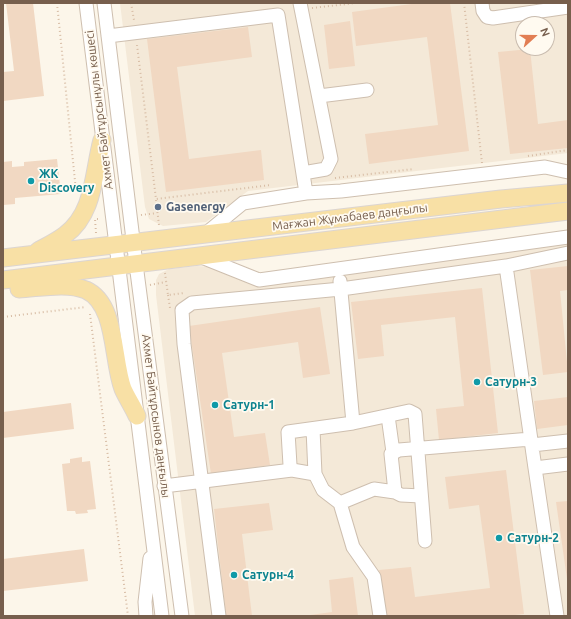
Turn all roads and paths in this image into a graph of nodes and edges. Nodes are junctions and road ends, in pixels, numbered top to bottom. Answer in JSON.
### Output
{"nodes":[{"id":1,"x":57,"y":3,"type":"edge"},
{"id":2,"x":86,"y":3,"type":"edge"},
{"id":3,"x":104,"y":3,"type":"edge"},
{"id":4,"x":131,"y":3,"type":"edge"},
{"id":5,"x":356,"y":3,"type":"edge"},
{"id":6,"x":464,"y":3,"type":"edge"},
{"id":7,"x":482,"y":3,"type":"edge"},
{"id":8,"x":301,"y":6,"type":"edge"},
{"id":9,"x":568,"y":7,"type":"edge"},
{"id":10,"x":135,"y":33,"type":"junction"},
{"id":11,"x":108,"y":36,"type":"junction"},
{"id":12,"x":367,"y":90,"type":"dead end"},
{"id":13,"x":319,"y":96,"type":"junction"},
{"id":14,"x":102,"y":140,"type":"junction"},
{"id":15,"x":474,"y":162,"type":"dead end"},
{"id":16,"x":420,"y":168,"type":"dead end"},
{"id":17,"x":483,"y":168,"type":"junction"},
{"id":18,"x":568,"y":172,"type":"edge"},
{"id":19,"x":303,"y":173,"type":"junction"},
{"id":20,"x":328,"y":178,"type":"dead end"},
{"id":21,"x":273,"y":185,"type":"dead end"},
{"id":22,"x":77,"y":192,"type":"dead end"},
{"id":23,"x":306,"y":193,"type":"junction"},
{"id":24,"x":568,"y":193,"type":"edge"},
{"id":25,"x":156,"y":199,"type":"junction"},
{"id":26,"x":568,"y":211,"type":"edge"},
{"id":27,"x":157,"y":213,"type":"junction"},
{"id":28,"x":90,"y":216,"type":"junction"},
{"id":29,"x":130,"y":216,"type":"junction"},
{"id":30,"x":112,"y":218,"type":"junction"},
{"id":31,"x":204,"y":235,"type":"junction"},
{"id":32,"x":568,"y":237,"type":"edge"},
{"id":33,"x":160,"y":239,"type":"junction"},
{"id":34,"x":133,"y":242,"type":"junction"},
{"id":35,"x":115,"y":244,"type":"junction"},
{"id":36,"x":98,"y":246,"type":"junction"},
{"id":37,"x":568,"y":253,"type":"edge"},
{"id":38,"x":32,"y":254,"type":"junction"},
{"id":39,"x":199,"y":256,"type":"junction"},
{"id":40,"x":3,"y":258,"type":"edge"},
{"id":41,"x":136,"y":264,"type":"junction"},
{"id":42,"x":119,"y":266,"type":"junction"},
{"id":43,"x":506,"y":266,"type":"junction"},
{"id":44,"x":339,"y":270,"type":"junction"},
{"id":45,"x":3,"y":280,"type":"edge"},
{"id":46,"x":166,"y":282,"type":"dead end"},
{"id":47,"x":139,"y":286,"type":"junction"},
{"id":48,"x":3,"y":287,"type":"edge"},
{"id":49,"x":341,"y":289,"type":"junction"},
{"id":50,"x":3,"y":317,"type":"edge"},
{"id":51,"x":137,"y":416,"type":"junction"},
{"id":52,"x":388,"y":416,"type":"junction"},
{"id":53,"x":353,"y":422,"type":"junction"},
{"id":54,"x":313,"y":428,"type":"junction"},
{"id":55,"x":568,"y":441,"type":"edge"},
{"id":56,"x":531,"y":442,"type":"junction"},
{"id":57,"x":418,"y":449,"type":"junction"},
{"id":58,"x":393,"y":452,"type":"junction"},
{"id":59,"x":568,"y":464,"type":"edge"},
{"id":60,"x":535,"y":468,"type":"junction"},
{"id":61,"x":292,"y":470,"type":"junction"},
{"id":62,"x":315,"y":474,"type":"junction"},
{"id":63,"x":201,"y":481,"type":"junction"},
{"id":64,"x":164,"y":486,"type":"junction"},
{"id":65,"x":396,"y":492,"type":"junction"},
{"id":66,"x":421,"y":496,"type":"junction"},
{"id":67,"x":340,"y":503,"type":"junction"},
{"id":68,"x":152,"y":534,"type":"junction"},
{"id":69,"x":425,"y":541,"type":"dead end"},
{"id":70,"x":560,"y":614,"type":"edge"},
{"id":71,"x":128,"y":616,"type":"edge"},
{"id":72,"x":146,"y":616,"type":"edge"},
{"id":73,"x":162,"y":616,"type":"edge"},
{"id":74,"x":182,"y":616,"type":"edge"},
{"id":75,"x":219,"y":616,"type":"edge"},
{"id":76,"x":380,"y":616,"type":"edge"}],
"edges":[{"from":1,"to":22,"type":"path"},
{"from":2,"to":14,"type":"street","name":"Ахмет Байтұрсынұлы көшесі"},
{"from":3,"to":11,"type":"street","name":"Ахмет Байтұрсынұлы көшесі"},
{"from":4,"to":10,"type":"path"},
{"from":5,"to":8,"type":"path"},
{"from":6,"to":17,"type":"path"},
{"from":7,"to":9,"type":"street"},
{"from":8,"to":13,"type":"street"},
{"from":10,"to":11,"type":"street"},
{"from":10,"to":19,"type":"street"},
{"from":10,"to":25,"type":"path"},
{"from":11,"to":29,"type":"street","name":"Ахмет Байтұрсынұлы көшесі"},
{"from":12,"to":13,"type":"street"},
{"from":13,"to":19,"type":"street"},
{"from":14,"to":28,"type":"main road"},
{"from":14,"to":30,"type":"street","name":"Ахмет Байтұрсынұлы көшесі"},
{"from":15,"to":17,"type":"path"},
{"from":16,"to":20,"type":"path"},
{"from":17,"to":18,"type":"street"},
{"from":17,"to":23,"type":"street"},
{"from":19,"to":23,"type":"street"},
{"from":21,"to":25,"type":"path"},
{"from":23,"to":31,"type":"street"},
{"from":24,"to":31,"type":"main road","name":"Мағжан Жұмабаев даңғылы"},
{"from":25,"to":27,"type":"path"},
{"from":26,"to":39,"type":"main road","name":"Мағжан Жұмабаев даңғылы"},
{"from":27,"to":29,"type":"path"},
{"from":27,"to":33,"type":"path"},
{"from":28,"to":30,"type":"path"},
{"from":28,"to":36,"type":"path"},
{"from":28,"to":38,"type":"main road"},
{"from":29,"to":34,"type":"street","name":"Ахмет Байтұрсынов даңғылы"},
{"from":30,"to":35,"type":"street","name":"Ахмет Байтұрсынов даңғылы"},
{"from":31,"to":33,"type":"main road","name":"Мағжан Жұмабаев даңғылы"},
{"from":32,"to":44,"type":"street"},
{"from":33,"to":34,"type":"main road","name":"Мағжан Жұмабаев даңғылы"},
{"from":34,"to":35,"type":"main road","name":"Мағжан Жұмабаев даңғылы"},
{"from":34,"to":41,"type":"street","name":"Ахмет Байтұрсынов даңғылы"},
{"from":35,"to":36,"type":"main road","name":"Мағжан Жұмабаев даңғылы"},
{"from":35,"to":42,"type":"street","name":"Ахмет Байтұрсынов даңғылы"},
{"from":36,"to":38,"type":"main road","name":"Мағжан Жұмабаев даңғылы"},
{"from":37,"to":43,"type":"street"},
{"from":38,"to":40,"type":"main road","name":"Мағжан Жұмабаев даңғылы"},
{"from":39,"to":41,"type":"main road","name":"Мағжан Жұмабаев даңғылы"},
{"from":39,"to":44,"type":"street"},
{"from":41,"to":42,"type":"main road","name":"Мағжан Жұмабаев даңғылы"},
{"from":41,"to":47,"type":"street","name":"Ахмет Байтұрсынов даңғылы"},
{"from":42,"to":45,"type":"main road","name":"Мағжан Жұмабаев даңғылы"},
{"from":42,"to":51,"type":"street","name":"Ахмет Байтұрсынов даңғылы"},
{"from":43,"to":49,"type":"street"},
{"from":43,"to":56,"type":"street"},
{"from":44,"to":49,"type":"street"},
{"from":46,"to":47,"type":"path"},
{"from":47,"to":64,"type":"street","name":"Ахмет Байтұрсынов даңғылы"},
{"from":48,"to":51,"type":"main road"},
{"from":49,"to":53,"type":"street"},
{"from":49,"to":63,"type":"street"},
{"from":50,"to":71,"type":"path"},
{"from":51,"to":68,"type":"street","name":"Ахмет Байтұрсынов даңғылы"},
{"from":52,"to":53,"type":"street"},
{"from":52,"to":57,"type":"street"},
{"from":52,"to":58,"type":"street"},
{"from":53,"to":54,"type":"street"},
{"from":54,"to":61,"type":"street"},
{"from":54,"to":62,"type":"street"},
{"from":55,"to":56,"type":"street"},
{"from":56,"to":57,"type":"street"},
{"from":56,"to":60,"type":"street"},
{"from":57,"to":58,"type":"street"},
{"from":57,"to":66,"type":"street"},
{"from":58,"to":65,"type":"street"},
{"from":59,"to":60,"type":"street"},
{"from":60,"to":70,"type":"street"},
{"from":61,"to":62,"type":"street"},
{"from":61,"to":63,"type":"street"},
{"from":62,"to":67,"type":"street"},
{"from":63,"to":64,"type":"street"},
{"from":63,"to":75,"type":"street"},
{"from":64,"to":74,"type":"street","name":"Ахмет Байтұрсынов даңғылы"},
{"from":65,"to":66,"type":"street"},
{"from":65,"to":67,"type":"street"},
{"from":66,"to":69,"type":"street"},
{"from":67,"to":76,"type":"street"},
{"from":68,"to":72,"type":"street"},
{"from":68,"to":73,"type":"street","name":"Ахмет Байтұрсынов даңғылы"}]}
